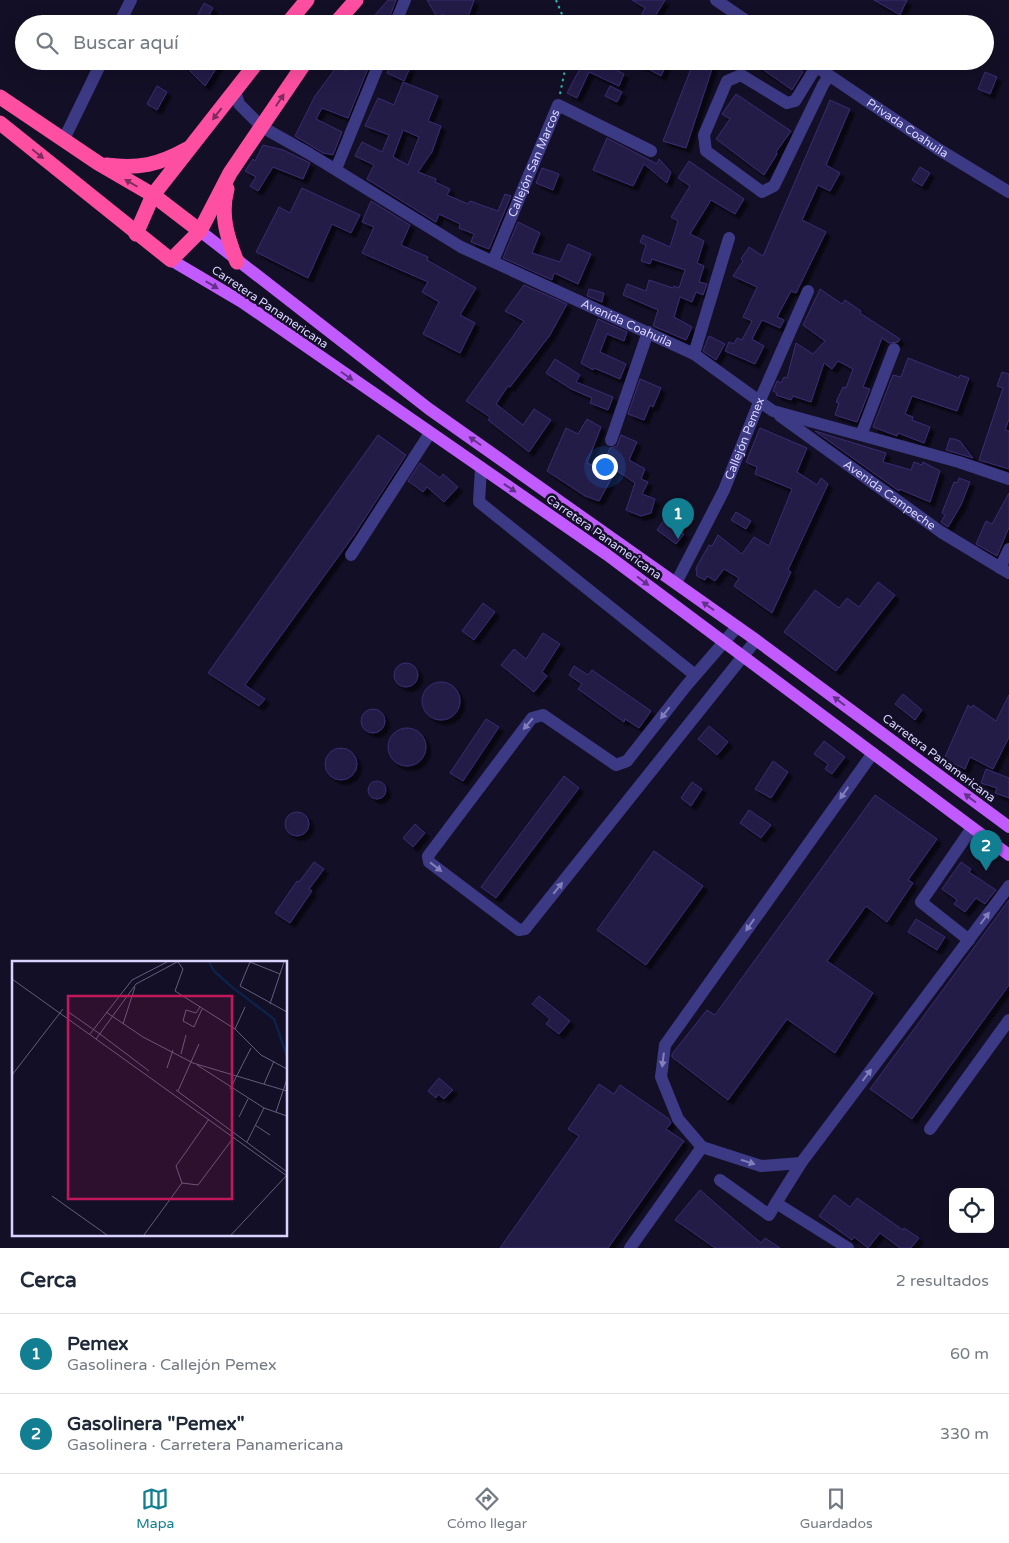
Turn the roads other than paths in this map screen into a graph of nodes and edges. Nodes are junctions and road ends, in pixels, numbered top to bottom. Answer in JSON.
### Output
{"nodes":[{"id":1,"x":131,"y":0,"type":"edge"},
{"id":2,"x":307,"y":0,"type":"edge"},
{"id":3,"x":356,"y":0,"type":"edge"},
{"id":4,"x":404,"y":0,"type":"edge"},
{"id":5,"x":716,"y":0,"type":"edge"},
{"id":6,"x":124,"y":15,"type":"edge"},
{"id":7,"x":294,"y":15,"type":"edge"},
{"id":8,"x":343,"y":15,"type":"edge"},
{"id":9,"x":398,"y":15,"type":"edge"},
{"id":10,"x":738,"y":15,"type":"edge"},
{"id":11,"x":98,"y":70,"type":"edge"},
{"id":12,"x":251,"y":70,"type":"edge"},
{"id":13,"x":300,"y":70,"type":"edge"},
{"id":14,"x":376,"y":70,"type":"edge"},
{"id":15,"x":809,"y":70,"type":"edge"},
{"id":16,"x":820,"y":70,"type":"edge"},
{"id":17,"x":829,"y":76,"type":"junction"},
{"id":18,"x":235,"y":91,"type":"junction"},
{"id":19,"x":0,"y":97,"type":"edge"},
{"id":20,"x":0,"y":123,"type":"edge"},
{"id":21,"x":262,"y":127,"type":"junction"},
{"id":22,"x":64,"y":139,"type":"junction"},
{"id":23,"x":193,"y":146,"type":"junction"},
{"id":24,"x":651,"y":150,"type":"dead end"},
{"id":25,"x":98,"y":164,"type":"junction"},
{"id":26,"x":336,"y":169,"type":"junction"},
{"id":27,"x":230,"y":173,"type":"junction"},
{"id":28,"x":1009,"y":192,"type":"edge"},
{"id":29,"x":153,"y":195,"type":"junction"},
{"id":30,"x":200,"y":231,"type":"junction"},
{"id":31,"x":136,"y":234,"type":"junction"},
{"id":32,"x":729,"y":238,"type":"dead end"},
{"id":33,"x":171,"y":260,"type":"junction"},
{"id":34,"x":493,"y":261,"type":"junction"},
{"id":35,"x":237,"y":262,"type":"junction"},
{"id":36,"x":808,"y":291,"type":"dead end"},
{"id":37,"x":648,"y":332,"type":"junction"},
{"id":38,"x":894,"y":350,"type":"dead end"},
{"id":39,"x":694,"y":354,"type":"junction"},
{"id":40,"x":760,"y":400,"type":"junction"},
{"id":41,"x":773,"y":411,"type":"junction"},
{"id":42,"x":430,"y":433,"type":"junction"},
{"id":43,"x":861,"y":435,"type":"junction"},
{"id":44,"x":611,"y":440,"type":"dead end"},
{"id":45,"x":481,"y":468,"type":"junction"},
{"id":46,"x":1009,"y":479,"type":"edge"},
{"id":47,"x":1009,"y":549,"type":"edge"},
{"id":48,"x":351,"y":555,"type":"dead end"},
{"id":49,"x":1004,"y":571,"type":"edge"},
{"id":50,"x":676,"y":583,"type":"junction"},
{"id":51,"x":737,"y":627,"type":"junction"},
{"id":52,"x":756,"y":640,"type":"junction"},
{"id":53,"x":725,"y":643,"type":"junction"},
{"id":54,"x":744,"y":657,"type":"junction"},
{"id":55,"x":695,"y":675,"type":"junction"},
{"id":56,"x":872,"y":753,"type":"junction"},
{"id":57,"x":1009,"y":827,"type":"edge"},
{"id":58,"x":972,"y":828,"type":"junction"},
{"id":59,"x":1009,"y":855,"type":"edge"},
{"id":60,"x":1009,"y":886,"type":"edge"},
{"id":61,"x":969,"y":940,"type":"junction"},
{"id":62,"x":1009,"y":1020,"type":"edge"},
{"id":63,"x":930,"y":1130,"type":"dead end"},
{"id":64,"x":702,"y":1148,"type":"junction"},
{"id":65,"x":801,"y":1163,"type":"junction"},
{"id":66,"x":720,"y":1180,"type":"dead end"},
{"id":67,"x":776,"y":1203,"type":"junction"},
{"id":68,"x":630,"y":1248,"type":"edge"},
{"id":69,"x":848,"y":1248,"type":"edge"}],
"edges":[{"from":1,"to":6,"type":"street"},
{"from":2,"to":7,"type":"highway"},
{"from":3,"to":8,"type":"highway"},
{"from":4,"to":9,"type":"street"},
{"from":5,"to":10,"type":"street"},
{"from":11,"to":22,"type":"street"},
{"from":12,"to":18,"type":"highway"},
{"from":21,"to":13,"type":"highway","one_way":true},
{"from":14,"to":26,"type":"street"},
{"from":15,"to":17,"type":"street"},
{"from":16,"to":17,"type":"street","name":"Privada Coahuila"},
{"from":17,"to":28,"type":"street","name":"Privada Coahuila"},
{"from":18,"to":21,"type":"street","name":"Avenida Coahuila"},
{"from":18,"to":23,"type":"highway","one_way":true},
{"from":19,"to":22,"type":"highway"},
{"from":20,"to":31,"type":"highway","one_way":true},
{"from":21,"to":26,"type":"street","name":"Avenida Coahuila"},
{"from":21,"to":27,"type":"highway"},
{"from":22,"to":25,"type":"highway"},
{"from":23,"to":25,"type":"highway"},
{"from":23,"to":29,"type":"highway"},
{"from":24,"to":34,"type":"street","name":"Callejón San Marcos"},
{"from":29,"to":25,"type":"highway","one_way":true},
{"from":26,"to":34,"type":"street","name":"Avenida Coahuila"},
{"from":27,"to":30,"type":"highway"},
{"from":27,"to":35,"type":"highway"},
{"from":29,"to":30,"type":"highway"},
{"from":29,"to":31,"type":"highway"},
{"from":30,"to":33,"type":"highway"},
{"from":30,"to":35,"type":"main road","name":"Carretera Panamericana"},
{"from":31,"to":33,"type":"highway"},
{"from":32,"to":39,"type":"street"},
{"from":33,"to":42,"type":"main road","name":"Carretera Panamericana","one_way":true},
{"from":34,"to":37,"type":"street","name":"Avenida Coahuila"},
{"from":50,"to":35,"type":"main road","name":"Carretera Panamericana","one_way":true},
{"from":36,"to":40,"type":"street","name":"Callejón Pemex"},
{"from":37,"to":39,"type":"street","name":"Avenida Coahuila"},
{"from":37,"to":44,"type":"street"},
{"from":38,"to":43,"type":"street"},
{"from":39,"to":40,"type":"street","name":"Avenida Coahuila"},
{"from":40,"to":41,"type":"street","name":"Avenida Coahuila"},
{"from":40,"to":50,"type":"street","name":"Callejón Pemex"},
{"from":41,"to":43,"type":"street","name":"Avenida Coahuila"},
{"from":41,"to":49,"type":"street","name":"Avenida Campeche"},
{"from":42,"to":45,"type":"main road","name":"Carretera Panamericana"},
{"from":42,"to":48,"type":"street"},
{"from":43,"to":46,"type":"street","name":"Avenida Coahuila"},
{"from":45,"to":53,"type":"main road","name":"Carretera Panamericana","one_way":true},
{"from":45,"to":55,"type":"street"},
{"from":47,"to":49,"type":"street"},
{"from":51,"to":50,"type":"main road","name":"Carretera Panamericana","one_way":true},
{"from":51,"to":52,"type":"main road","name":"Carretera Panamericana"},
{"from":51,"to":53,"type":"street"},
{"from":52,"to":54,"type":"street"},
{"from":57,"to":52,"type":"main road","name":"Carretera Panamericana","one_way":true},
{"from":53,"to":54,"type":"main road","name":"Carretera Panamericana"},
{"from":53,"to":55,"type":"street"},
{"from":55,"to":54,"type":"street","one_way":true},
{"from":54,"to":56,"type":"main road","name":"Carretera Panamericana"},
{"from":56,"to":58,"type":"main road","name":"Carretera Panamericana"},
{"from":56,"to":64,"type":"street","one_way":true},
{"from":58,"to":59,"type":"main road","name":"Carretera Panamericana"},
{"from":58,"to":61,"type":"street"},
{"from":61,"to":60,"type":"street","one_way":true},
{"from":65,"to":61,"type":"street","one_way":true},
{"from":62,"to":63,"type":"street"},
{"from":64,"to":65,"type":"street","one_way":true},
{"from":64,"to":68,"type":"street"},
{"from":65,"to":67,"type":"street"},
{"from":66,"to":67,"type":"street"},
{"from":67,"to":69,"type":"street"}]}
